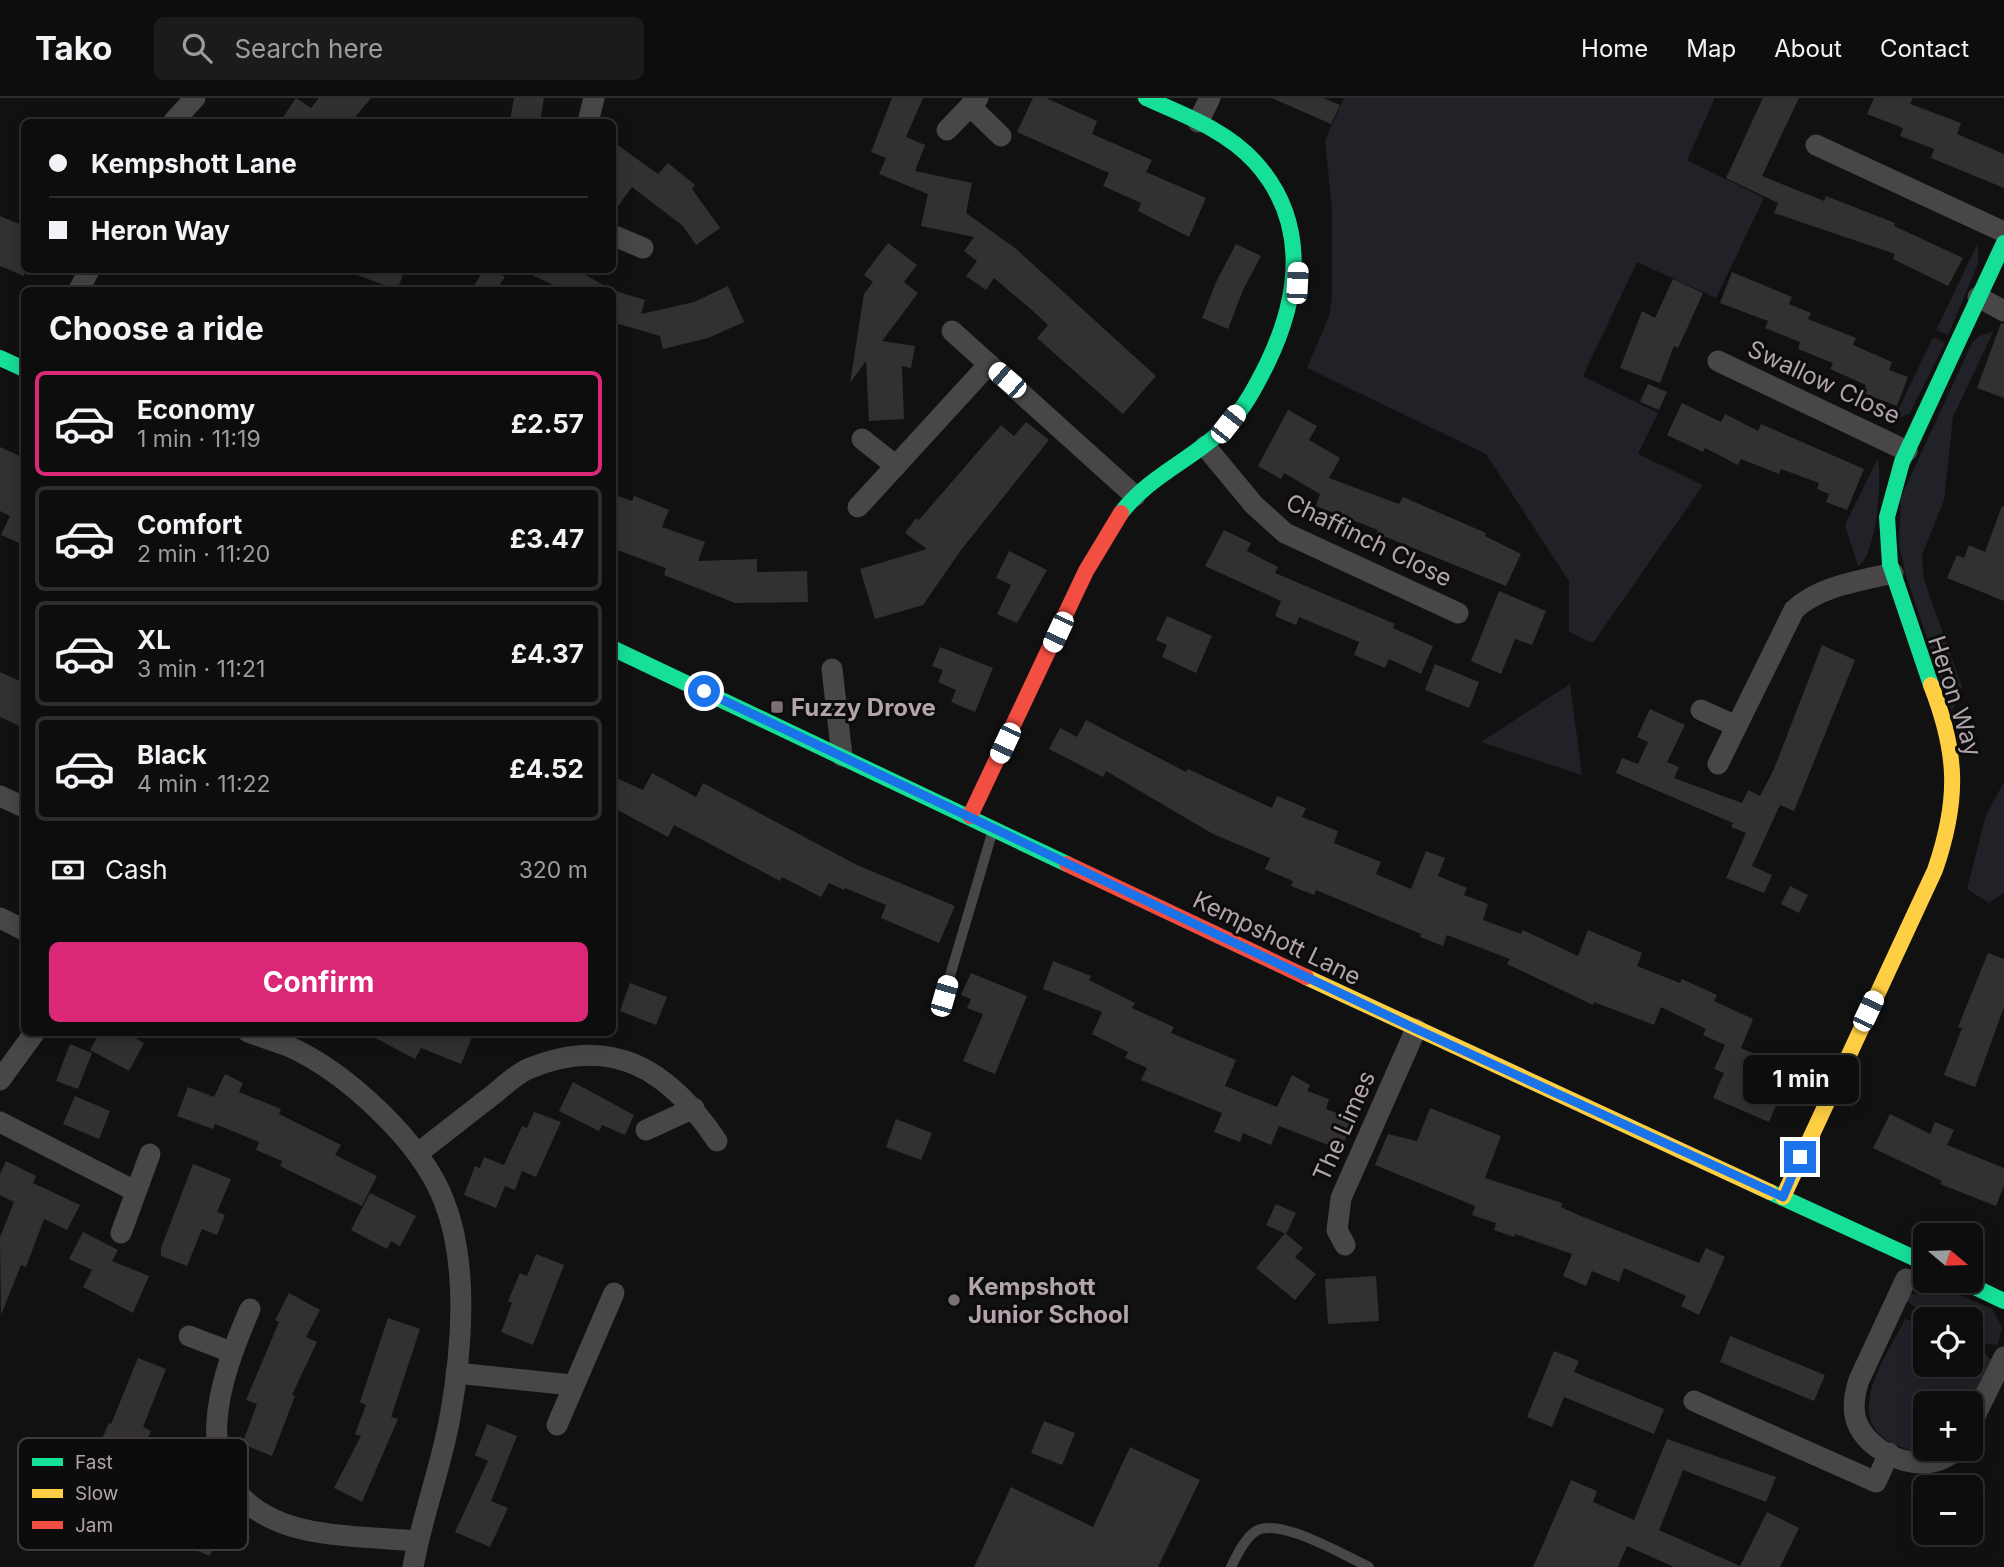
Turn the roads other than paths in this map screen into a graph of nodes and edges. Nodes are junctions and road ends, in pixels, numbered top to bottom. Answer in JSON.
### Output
{"nodes":[{"id":1,"x":195,"y":98,"type":"edge"},
{"id":2,"x":594,"y":98,"type":"edge"},
{"id":3,"x":1146,"y":98,"type":"edge"},
{"id":4,"x":1210,"y":98,"type":"edge"},
{"id":5,"x":974,"y":102,"type":"edge"},
{"id":6,"x":176,"y":119,"type":"edge"},
{"id":7,"x":589,"y":119,"type":"edge"},
{"id":8,"x":1198,"y":122,"type":"junction"},
{"id":9,"x":947,"y":130,"type":"dead end"},
{"id":10,"x":1001,"y":136,"type":"dead end"},
{"id":11,"x":1816,"y":145,"type":"dead end"},
{"id":12,"x":2004,"y":232,"type":"edge"},
{"id":13,"x":616,"y":237,"type":"edge"},
{"id":14,"x":2004,"y":243,"type":"edge"},
{"id":15,"x":643,"y":248,"type":"dead end"},
{"id":16,"x":1978,"y":297,"type":"junction"},
{"id":17,"x":2004,"y":311,"type":"edge"},
{"id":18,"x":951,"y":331,"type":"dead end"},
{"id":19,"x":0,"y":358,"type":"edge"},
{"id":20,"x":1718,"y":361,"type":"dead end"},
{"id":21,"x":989,"y":364,"type":"junction"},
{"id":22,"x":21,"y":368,"type":"edge"},
{"id":23,"x":862,"y":439,"type":"dead end"},
{"id":24,"x":1205,"y":446,"type":"junction"},
{"id":25,"x":1908,"y":451,"type":"junction"},
{"id":26,"x":896,"y":466,"type":"junction"},
{"id":27,"x":1135,"y":495,"type":"junction"},
{"id":28,"x":858,"y":508,"type":"dead end"},
{"id":29,"x":1893,"y":573,"type":"junction"},
{"id":30,"x":1458,"y":613,"type":"dead end"},
{"id":31,"x":616,"y":650,"type":"edge"},
{"id":32,"x":832,"y":669,"type":"dead end"},
{"id":33,"x":1700,"y":710,"type":"dead end"},
{"id":34,"x":1736,"y":726,"type":"junction"},
{"id":35,"x":842,"y":756,"type":"junction"},
{"id":36,"x":1718,"y":764,"type":"dead end"},
{"id":37,"x":0,"y":796,"type":"edge"},
{"id":38,"x":21,"y":806,"type":"edge"},
{"id":39,"x":970,"y":816,"type":"junction"},
{"id":40,"x":993,"y":827,"type":"junction"},
{"id":41,"x":0,"y":918,"type":"edge"},
{"id":42,"x":21,"y":928,"type":"edge"},
{"id":43,"x":944,"y":996,"type":"dead end"},
{"id":44,"x":1416,"y":1029,"type":"junction"},
{"id":45,"x":32,"y":1036,"type":"edge"},
{"id":46,"x":259,"y":1036,"type":"edge"},
{"id":47,"x":0,"y":1080,"type":"edge"},
{"id":48,"x":694,"y":1108,"type":"junction"},
{"id":49,"x":0,"y":1122,"type":"edge"},
{"id":50,"x":646,"y":1130,"type":"dead end"},
{"id":51,"x":717,"y":1141,"type":"dead end"},
{"id":52,"x":418,"y":1153,"type":"junction"},
{"id":53,"x":150,"y":1154,"type":"dead end"},
{"id":54,"x":135,"y":1191,"type":"junction"},
{"id":55,"x":1783,"y":1197,"type":"junction"},
{"id":56,"x":121,"y":1233,"type":"dead end"},
{"id":57,"x":1345,"y":1245,"type":"dead end"},
{"id":58,"x":1913,"y":1257,"type":"edge"},
{"id":59,"x":1905,"y":1279,"type":"dead end"},
{"id":60,"x":1983,"y":1291,"type":"edge"},
{"id":61,"x":614,"y":1293,"type":"dead end"},
{"id":62,"x":2004,"y":1301,"type":"edge"},
{"id":63,"x":250,"y":1309,"type":"dead end"},
{"id":64,"x":189,"y":1336,"type":"dead end"},
{"id":65,"x":231,"y":1352,"type":"junction"},
{"id":66,"x":2004,"y":1357,"type":"edge"},
{"id":67,"x":456,"y":1373,"type":"junction"},
{"id":68,"x":572,"y":1385,"type":"junction"},
{"id":69,"x":1983,"y":1400,"type":"edge"},
{"id":70,"x":1694,"y":1401,"type":"dead end"},
{"id":71,"x":557,"y":1424,"type":"dead end"},
{"id":72,"x":217,"y":1438,"type":"edge"},
{"id":73,"x":1889,"y":1453,"type":"junction"},
{"id":74,"x":1913,"y":1460,"type":"edge"},
{"id":75,"x":1916,"y":1461,"type":"edge"},
{"id":76,"x":1937,"y":1461,"type":"edge"},
{"id":77,"x":248,"y":1504,"type":"edge"},
{"id":78,"x":418,"y":1541,"type":"junction"},
{"id":79,"x":413,"y":1567,"type":"edge"},
{"id":80,"x":1231,"y":1567,"type":"edge"},
{"id":81,"x":1369,"y":1567,"type":"edge"}],
"edges":[{"from":1,"to":6,"type":"street"},
{"from":2,"to":7,"type":"street"},
{"from":3,"to":8,"type":"street"},
{"from":4,"to":8,"type":"street"},
{"from":5,"to":9,"type":"street"},
{"from":5,"to":10,"type":"street"},
{"from":8,"to":24,"type":"street"},
{"from":11,"to":12,"type":"street"},
{"from":13,"to":15,"type":"street"},
{"from":14,"to":16,"type":"street","name":"Heron Way"},
{"from":16,"to":17,"type":"street"},
{"from":16,"to":25,"type":"street","name":"Heron Way"},
{"from":18,"to":21,"type":"street"},
{"from":19,"to":22,"type":"street"},
{"from":20,"to":25,"type":"street","name":"Swallow Close"},
{"from":21,"to":26,"type":"street"},
{"from":21,"to":27,"type":"street"},
{"from":23,"to":26,"type":"street"},
{"from":24,"to":27,"type":"street"},
{"from":24,"to":30,"type":"street","name":"Chaffinch Close"},
{"from":25,"to":29,"type":"street","name":"Heron Way"},
{"from":26,"to":28,"type":"street"},
{"from":27,"to":39,"type":"street"},
{"from":29,"to":34,"type":"street"},
{"from":29,"to":55,"type":"street","name":"Heron Way"},
{"from":31,"to":35,"type":"street","name":"Kempshott Lane"},
{"from":32,"to":35,"type":"street"},
{"from":33,"to":34,"type":"street"},
{"from":34,"to":36,"type":"street"},
{"from":35,"to":39,"type":"street","name":"Kempshott Lane"},
{"from":37,"to":38,"type":"street"},
{"from":39,"to":40,"type":"street","name":"Kempshott Lane"},
{"from":40,"to":43,"type":"lane"},
{"from":40,"to":44,"type":"street","name":"Kempshott Lane"},
{"from":41,"to":42,"type":"street"},
{"from":44,"to":55,"type":"street","name":"Kempshott Lane"},
{"from":44,"to":57,"type":"street","name":"The Limes"},
{"from":45,"to":47,"type":"street"},
{"from":46,"to":52,"type":"street"},
{"from":48,"to":50,"type":"street"},
{"from":48,"to":51,"type":"street"},
{"from":48,"to":52,"type":"street"},
{"from":49,"to":54,"type":"street"},
{"from":52,"to":67,"type":"street"},
{"from":53,"to":54,"type":"street"},
{"from":54,"to":56,"type":"street"},
{"from":55,"to":58,"type":"street","name":"Kempshott Lane"},
{"from":59,"to":73,"type":"street"},
{"from":60,"to":62,"type":"street"},
{"from":61,"to":68,"type":"street"},
{"from":63,"to":65,"type":"street"},
{"from":64,"to":65,"type":"street"},
{"from":65,"to":72,"type":"street"},
{"from":66,"to":69,"type":"street"},
{"from":67,"to":68,"type":"street"},
{"from":67,"to":78,"type":"street"},
{"from":68,"to":71,"type":"street"},
{"from":70,"to":73,"type":"street"},
{"from":73,"to":74,"type":"street"},
{"from":75,"to":76,"type":"street"},
{"from":77,"to":78,"type":"street"},
{"from":78,"to":79,"type":"street"},
{"from":80,"to":81,"type":"lane"}]}
